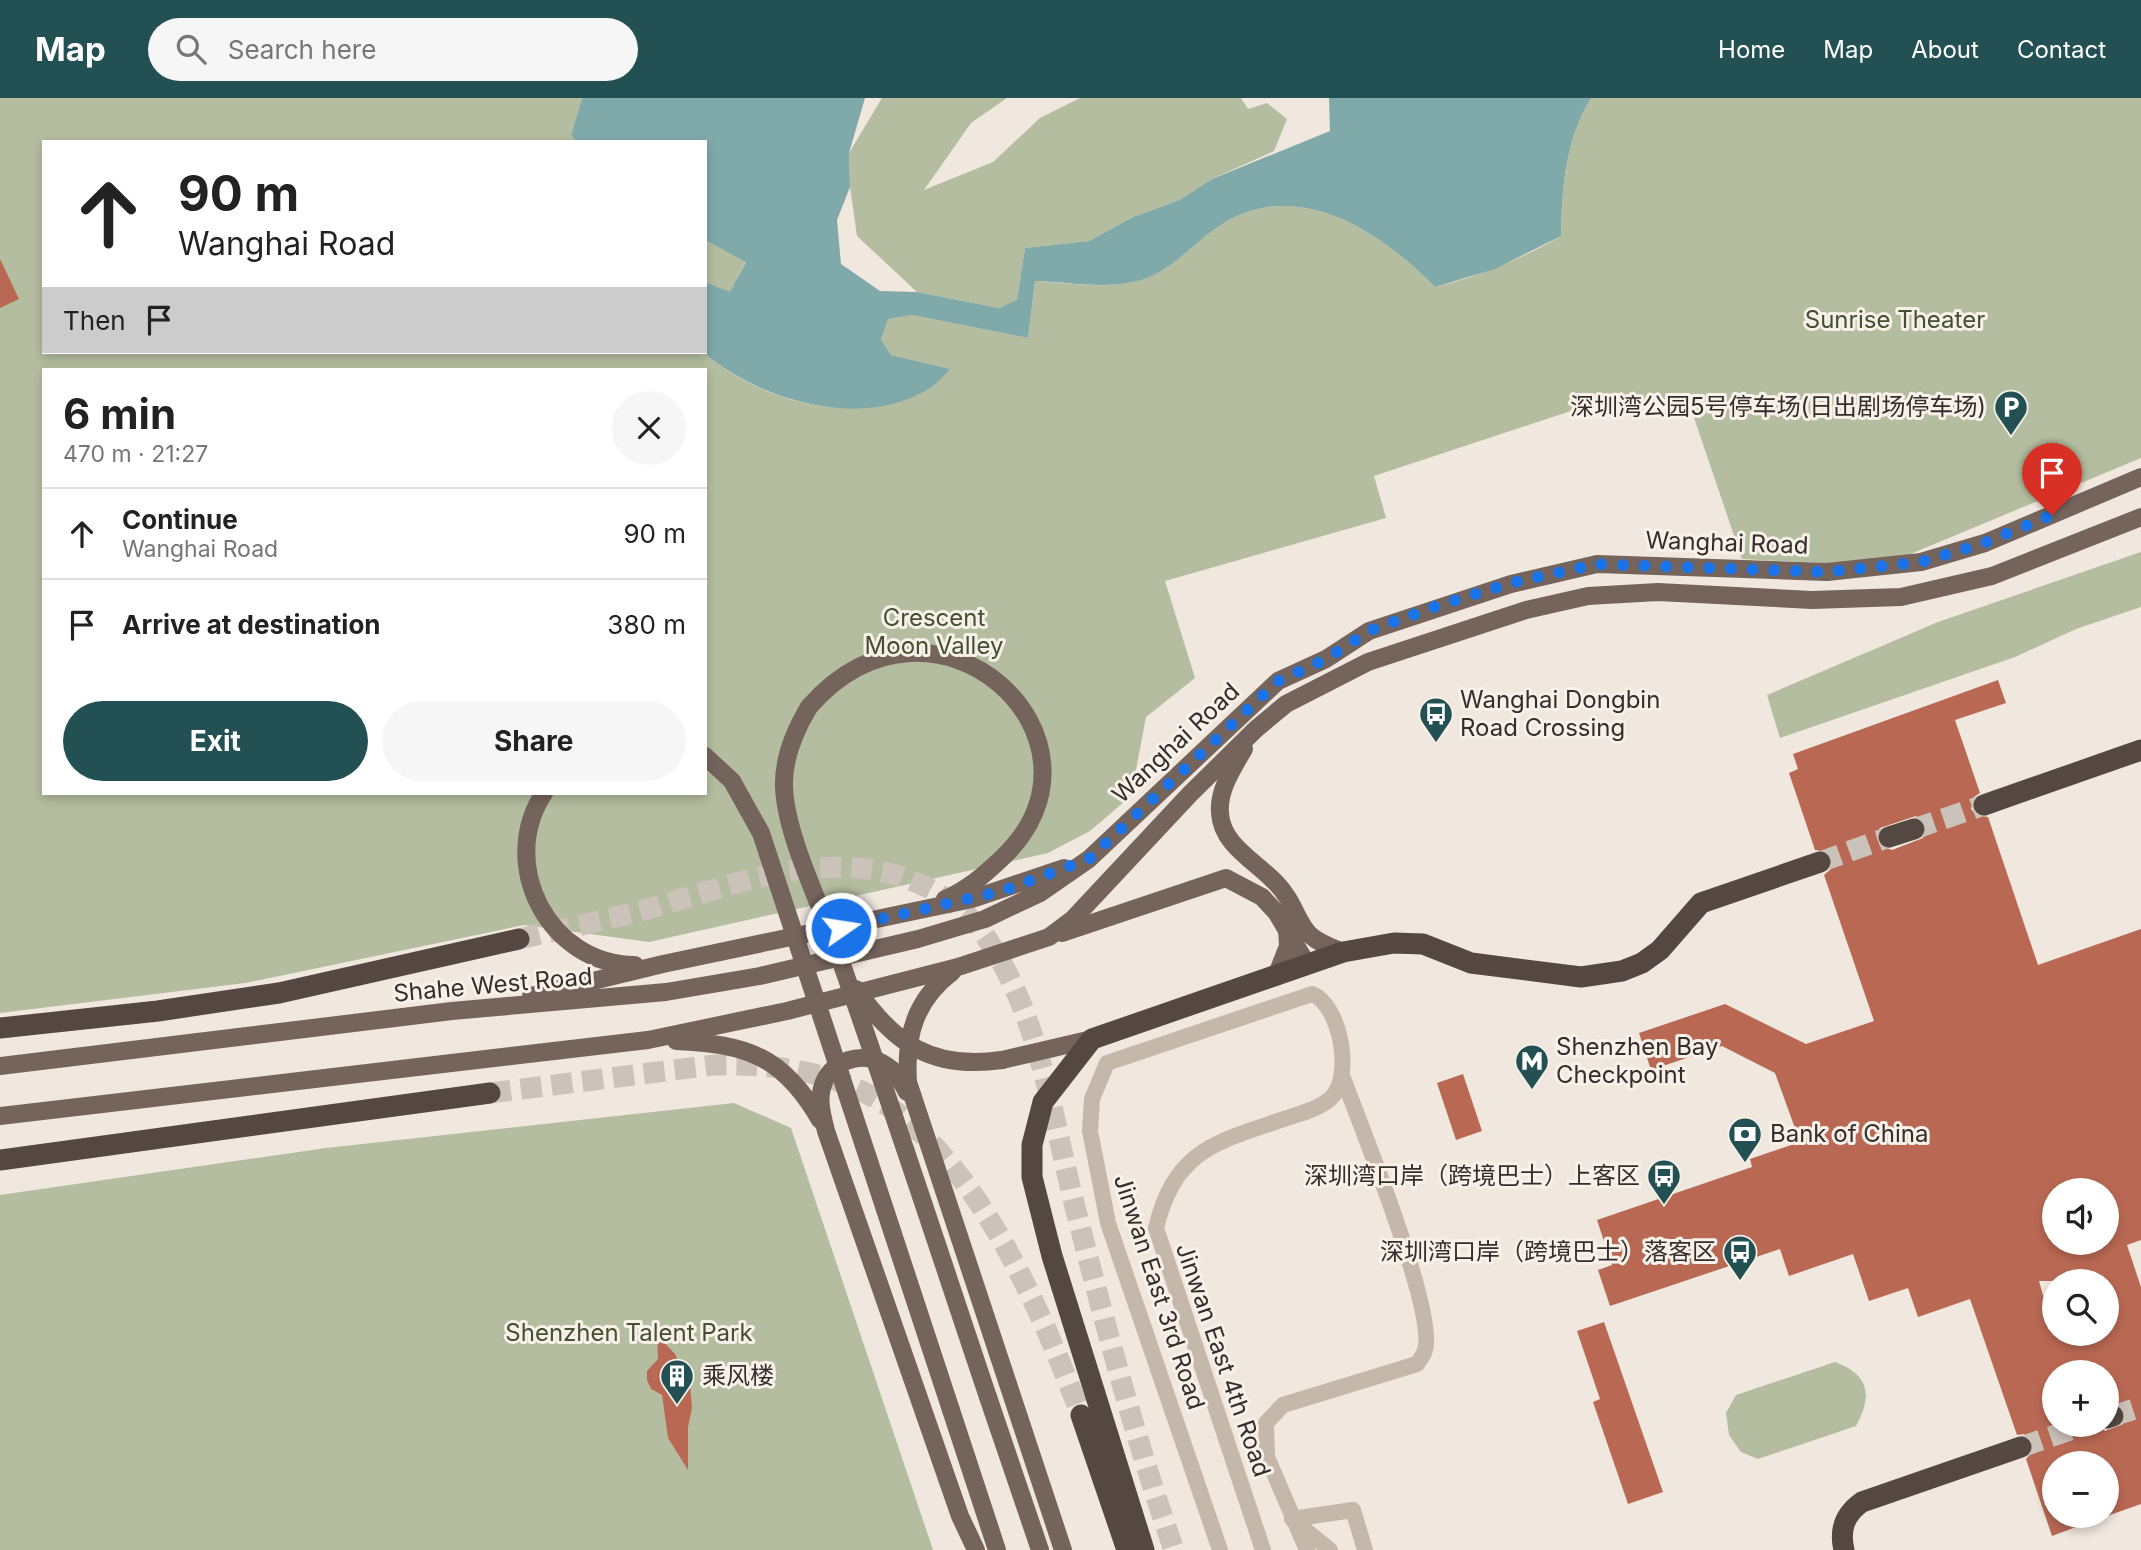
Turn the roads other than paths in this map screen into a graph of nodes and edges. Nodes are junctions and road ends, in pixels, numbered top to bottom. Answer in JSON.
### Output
{"nodes":[{"id":1,"x":2141,"y":477,"type":"edge"},
{"id":2,"x":2141,"y":517,"type":"edge"},
{"id":3,"x":1256,"y":729,"type":"junction"},
{"id":4,"x":2141,"y":750,"type":"edge"},
{"id":5,"x":707,"y":759,"type":"edge"},
{"id":6,"x":543,"y":795,"type":"edge"},
{"id":7,"x":1984,"y":804,"type":"tunnel mouth"},
{"id":8,"x":1914,"y":829,"type":"tunnel mouth"},
{"id":9,"x":1889,"y":837,"type":"tunnel mouth"},
{"id":10,"x":1089,"y":859,"type":"junction"},
{"id":11,"x":1819,"y":862,"type":"tunnel mouth"},
{"id":12,"x":917,"y":911,"type":"junction"},
{"id":13,"x":985,"y":919,"type":"joint"},
{"id":14,"x":1286,"y":928,"type":"junction"},
{"id":15,"x":1049,"y":937,"type":"junction"},
{"id":16,"x":519,"y":939,"type":"tunnel mouth"},
{"id":17,"x":1343,"y":951,"type":"junction"},
{"id":18,"x":839,"y":957,"type":"junction"},
{"id":19,"x":663,"y":964,"type":"junction"},
{"id":20,"x":1307,"y":964,"type":"junction"},
{"id":21,"x":958,"y":967,"type":"junction"},
{"id":22,"x":1277,"y":975,"type":"junction"},
{"id":23,"x":452,"y":1011,"type":"junction"},
{"id":24,"x":0,"y":1028,"type":"edge"},
{"id":25,"x":1093,"y":1039,"type":"junction"},
{"id":26,"x":648,"y":1040,"type":"junction"},
{"id":27,"x":0,"y":1066,"type":"edge"},
{"id":28,"x":1343,"y":1079,"type":"junction"},
{"id":29,"x":490,"y":1093,"type":"tunnel mouth"},
{"id":30,"x":912,"y":1101,"type":"junction"},
{"id":31,"x":0,"y":1116,"type":"edge"},
{"id":32,"x":826,"y":1131,"type":"junction"},
{"id":33,"x":0,"y":1160,"type":"edge"},
{"id":34,"x":1081,"y":1415,"type":"tunnel mouth"},
{"id":35,"x":2021,"y":1447,"type":"tunnel mouth"},
{"id":36,"x":1292,"y":1519,"type":"junction"},
{"id":37,"x":976,"y":1550,"type":"edge"},
{"id":38,"x":997,"y":1550,"type":"edge"},
{"id":39,"x":1040,"y":1550,"type":"edge"},
{"id":40,"x":1063,"y":1550,"type":"edge"},
{"id":41,"x":1127,"y":1550,"type":"edge"},
{"id":42,"x":1144,"y":1550,"type":"edge"},
{"id":43,"x":1220,"y":1550,"type":"edge"},
{"id":44,"x":1263,"y":1550,"type":"edge"},
{"id":45,"x":1307,"y":1550,"type":"edge"},
{"id":46,"x":1330,"y":1550,"type":"edge"},
{"id":47,"x":1365,"y":1550,"type":"edge"},
{"id":48,"x":1844,"y":1550,"type":"edge"}],
"edges":[{"from":1,"to":10,"type":"main road","name":"Wanghai Road"},
{"from":2,"to":3,"type":"main road","name":"Wanghai Road"},
{"from":3,"to":15,"type":"main road","name":"Wanghai Road"},
{"from":3,"to":17,"type":"main road"},
{"from":4,"to":7,"type":"highway"},
{"from":5,"to":38,"type":"main road","bridge":true},
{"from":6,"to":19,"type":"main road"},
{"from":8,"to":9,"type":"highway"},
{"from":10,"to":12,"type":"main road"},
{"from":10,"to":13,"type":"main road","name":"Wanghai Road"},
{"from":11,"to":17,"type":"highway"},
{"from":12,"to":18,"type":"main road","bridge":true},
{"from":12,"to":19,"type":"main road"},
{"from":13,"to":23,"type":"main road","name":"Shahe West Road"},
{"from":14,"to":15,"type":"main road"},
{"from":14,"to":20,"type":"main road"},
{"from":14,"to":22,"type":"main road"},
{"from":15,"to":21,"type":"main road","name":"Wanghai Road"},
{"from":16,"to":24,"type":"highway"},
{"from":17,"to":20,"type":"highway"},
{"from":18,"to":25,"type":"main road","bridge":true},
{"from":18,"to":39,"type":"main road","bridge":true},
{"from":19,"to":23,"type":"main road"},
{"from":20,"to":22,"type":"highway"},
{"from":21,"to":26,"type":"main road"},
{"from":21,"to":30,"type":"main road"},
{"from":22,"to":25,"type":"highway"},
{"from":23,"to":27,"type":"main road","name":"Shahe West Road"},
{"from":25,"to":42,"type":"highway"},
{"from":26,"to":31,"type":"main road"},
{"from":26,"to":32,"type":"main road"},
{"from":28,"to":36,"type":"street"},
{"from":28,"to":43,"type":"street","name":"Jinwan East 3rd Road"},
{"from":28,"to":44,"type":"street","name":"Jinwan East 4th Road"},
{"from":29,"to":33,"type":"highway"},
{"from":30,"to":32,"type":"main road"},
{"from":30,"to":40,"type":"main road"},
{"from":32,"to":37,"type":"main road"},
{"from":34,"to":41,"type":"highway"},
{"from":35,"to":48,"type":"highway"},
{"from":36,"to":45,"type":"street"},
{"from":36,"to":46,"type":"street"},
{"from":36,"to":47,"type":"street"}]}
